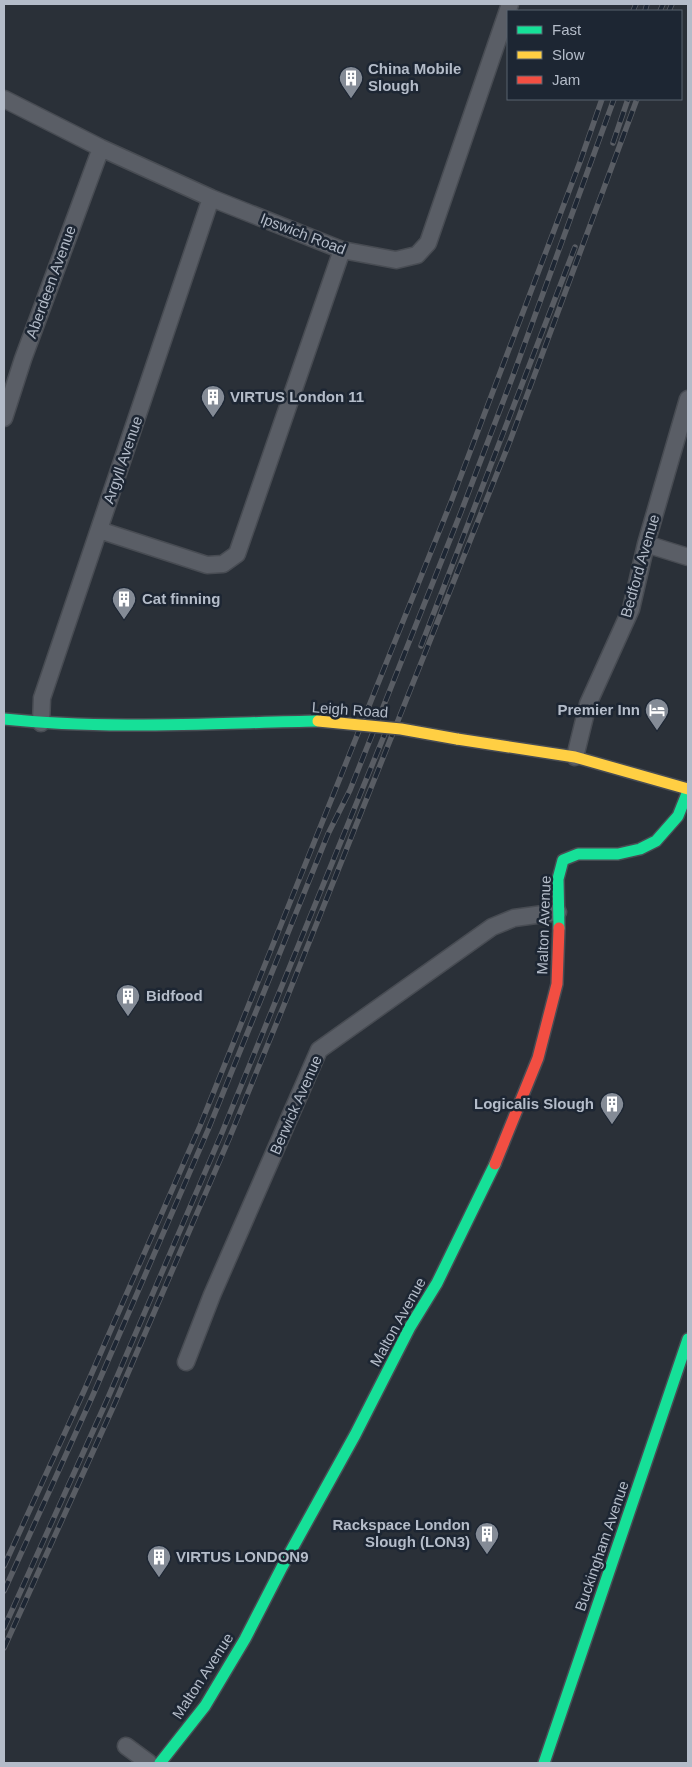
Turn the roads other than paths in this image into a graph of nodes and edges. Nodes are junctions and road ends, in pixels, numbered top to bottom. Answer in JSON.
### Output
{"nodes":[{"id":1,"x":507,"y":13,"type":"edge"},
{"id":2,"x":4,"y":99,"type":"edge"},
{"id":3,"x":101,"y":148,"type":"junction"},
{"id":4,"x":211,"y":198,"type":"junction"},
{"id":5,"x":342,"y":250,"type":"junction"},
{"id":6,"x":688,"y":401,"type":"edge"},
{"id":7,"x":4,"y":418,"type":"edge"},
{"id":8,"x":99,"y":530,"type":"junction"},
{"id":9,"x":646,"y":544,"type":"junction"},
{"id":10,"x":688,"y":558,"type":"edge"},
{"id":11,"x":4,"y":719,"type":"edge"},
{"id":12,"x":41,"y":723,"type":"junction"},
{"id":13,"x":575,"y":757,"type":"junction"},
{"id":14,"x":688,"y":790,"type":"edge"},
{"id":15,"x":558,"y":912,"type":"junction"},
{"id":16,"x":688,"y":1339,"type":"edge"},
{"id":17,"x":186,"y":1362,"type":"dead end"},
{"id":18,"x":126,"y":1746,"type":"dead end"},
{"id":19,"x":149,"y":1763,"type":"edge"},
{"id":20,"x":160,"y":1763,"type":"edge"},
{"id":21,"x":544,"y":1763,"type":"edge"}],
"edges":[{"from":1,"to":5,"type":"street","name":"Ipswich Road"},
{"from":2,"to":3,"type":"street","name":"Ipswich Road"},
{"from":3,"to":4,"type":"street","name":"Ipswich Road"},
{"from":3,"to":7,"type":"street","name":"Aberdeen Avenue"},
{"from":4,"to":5,"type":"street","name":"Ipswich Road"},
{"from":4,"to":8,"type":"street","name":"Argyll Avenue"},
{"from":5,"to":8,"type":"street"},
{"from":6,"to":9,"type":"street","name":"Bedford Avenue"},
{"from":8,"to":12,"type":"street","name":"Argyll Avenue"},
{"from":9,"to":10,"type":"street"},
{"from":9,"to":13,"type":"street","name":"Bedford Avenue"},
{"from":11,"to":12,"type":"street","name":"Leigh Road"},
{"from":12,"to":13,"type":"street","name":"Leigh Road","bridge":true},
{"from":13,"to":14,"type":"street","name":"Leigh Road"},
{"from":14,"to":15,"type":"street","name":"Malton Avenue"},
{"from":15,"to":17,"type":"street","name":"Berwick Avenue"},
{"from":15,"to":20,"type":"street","name":"Malton Avenue"},
{"from":16,"to":21,"type":"street","name":"Buckingham Avenue"},
{"from":18,"to":19,"type":"street"}]}
